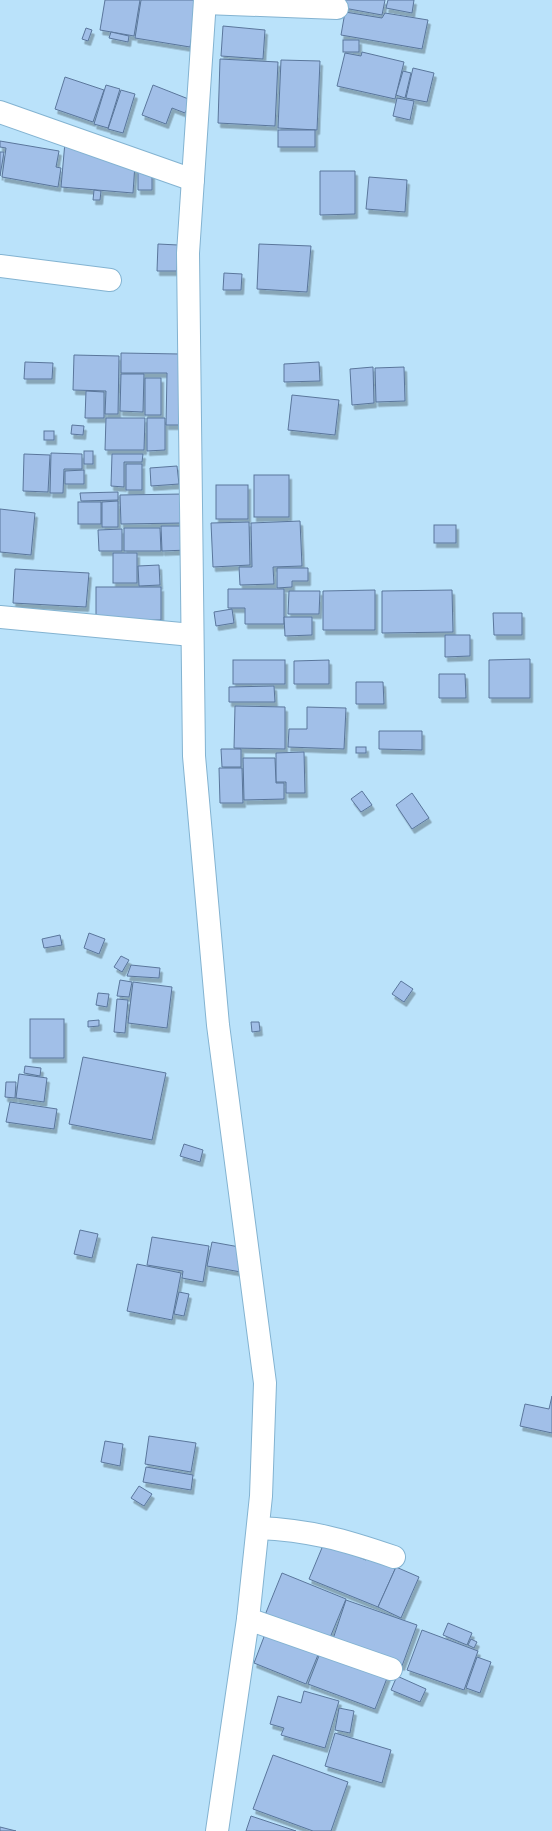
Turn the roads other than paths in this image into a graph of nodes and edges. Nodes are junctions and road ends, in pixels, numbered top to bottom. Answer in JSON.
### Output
{"nodes":[{"id":1,"x":205,"y":1,"type":"edge"},
{"id":2,"x":337,"y":8,"type":"dead end"},
{"id":3,"x":0,"y":112,"type":"edge"},
{"id":4,"x":193,"y":180,"type":"junction"},
{"id":5,"x":0,"y":266,"type":"edge"},
{"id":6,"x":110,"y":280,"type":"dead end"},
{"id":7,"x":0,"y":617,"type":"edge"},
{"id":8,"x":192,"y":635,"type":"junction"},
{"id":9,"x":258,"y":1528,"type":"junction"},
{"id":10,"x":394,"y":1557,"type":"dead end"},
{"id":11,"x":248,"y":1618,"type":"junction"},
{"id":12,"x":392,"y":1669,"type":"dead end"},
{"id":13,"x":216,"y":1831,"type":"edge"}],
"edges":[{"from":1,"to":2,"type":"street"},
{"from":1,"to":4,"type":"street"},
{"from":3,"to":4,"type":"street"},
{"from":4,"to":8,"type":"street"},
{"from":5,"to":6,"type":"street"},
{"from":7,"to":8,"type":"street"},
{"from":8,"to":9,"type":"street"},
{"from":9,"to":10,"type":"street"},
{"from":9,"to":11,"type":"street"},
{"from":11,"to":12,"type":"street"},
{"from":11,"to":13,"type":"street"}]}
